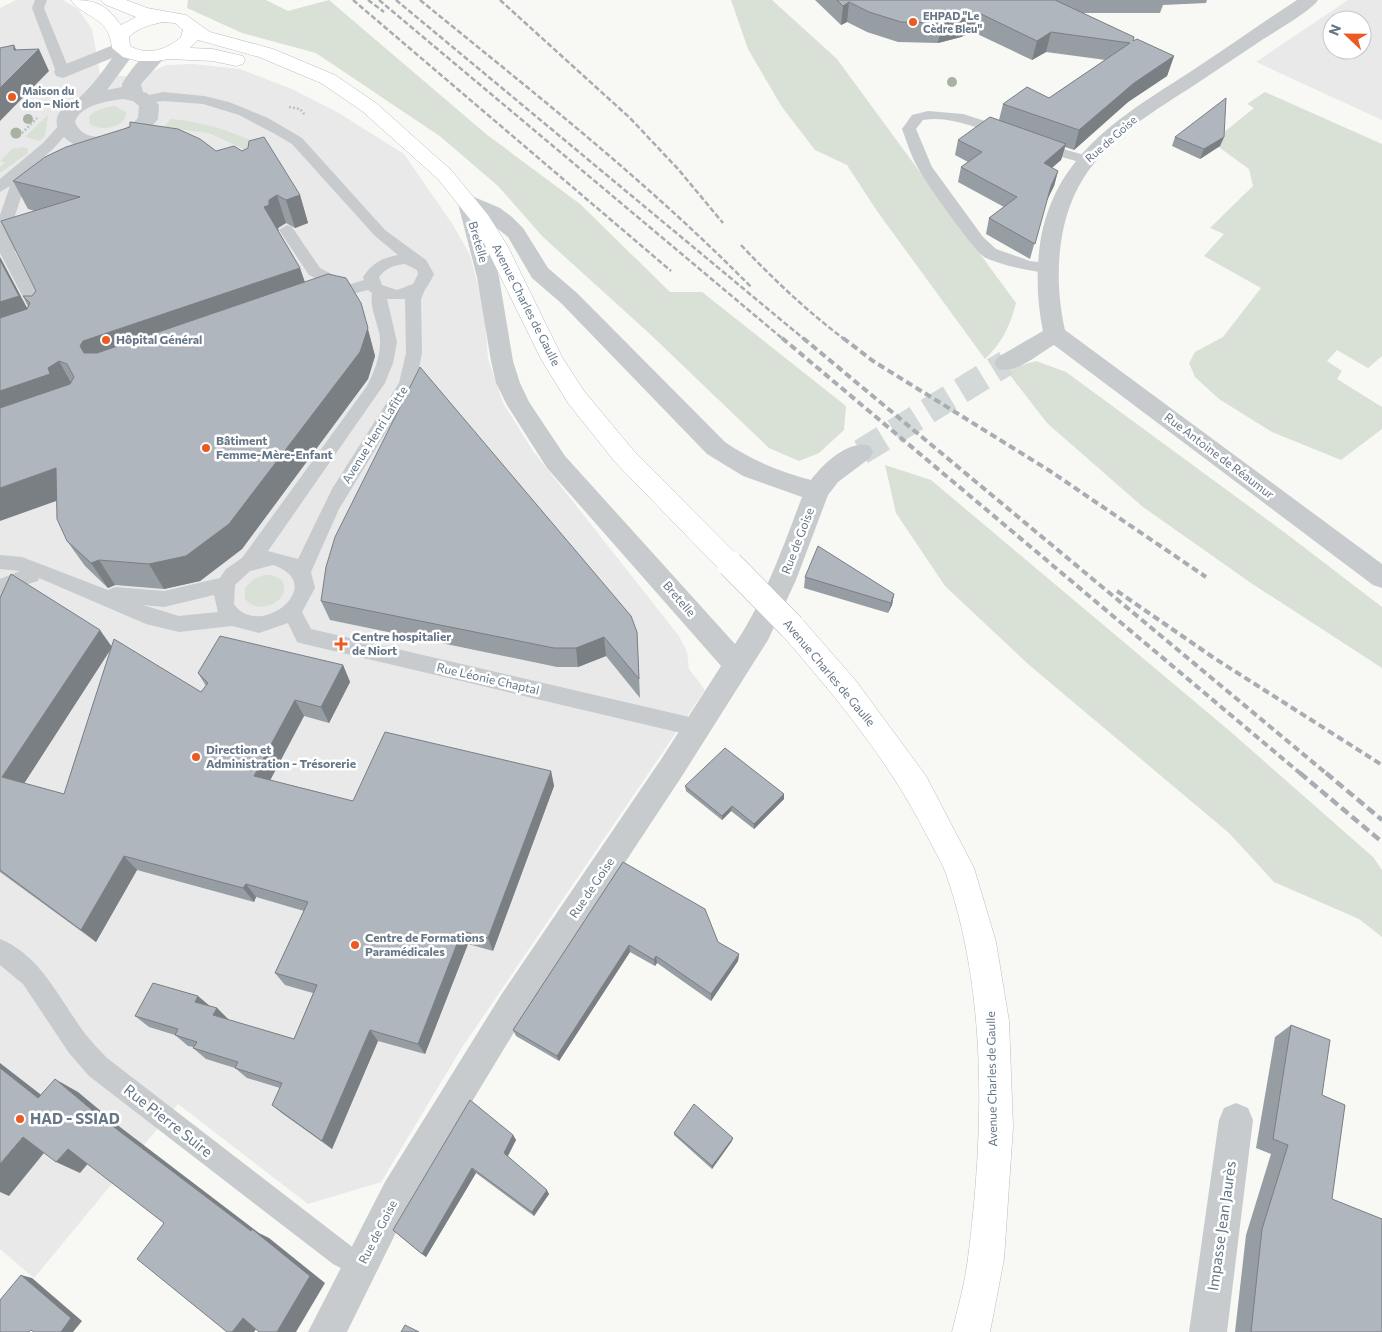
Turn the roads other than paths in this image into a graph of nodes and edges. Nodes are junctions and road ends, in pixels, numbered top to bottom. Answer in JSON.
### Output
{"nodes":[{"id":1,"x":41,"y":0,"type":"edge"},
{"id":2,"x":80,"y":0,"type":"edge"},
{"id":3,"x":110,"y":0,"type":"edge"},
{"id":4,"x":1309,"y":0,"type":"edge"},
{"id":5,"x":160,"y":17,"type":"junction"},
{"id":6,"x":192,"y":28,"type":"junction"},
{"id":7,"x":122,"y":46,"type":"junction"},
{"id":8,"x":163,"y":54,"type":"junction"},
{"id":9,"x":63,"y":72,"type":"joint"},
{"id":10,"x":139,"y":98,"type":"junction"},
{"id":11,"x":87,"y":101,"type":"junction"},
{"id":12,"x":66,"y":126,"type":"junction"},
{"id":13,"x":392,"y":128,"type":"junction"},
{"id":14,"x":111,"y":140,"type":"junction"},
{"id":15,"x":78,"y":152,"type":"edge"},
{"id":16,"x":1086,"y":160,"type":"junction"},
{"id":17,"x":49,"y":164,"type":"edge"},
{"id":18,"x":18,"y":185,"type":"junction"},
{"id":19,"x":0,"y":188,"type":"edge"},
{"id":20,"x":0,"y":198,"type":"edge"},
{"id":21,"x":467,"y":200,"type":"junction"},
{"id":22,"x":287,"y":230,"type":"edge"},
{"id":23,"x":380,"y":233,"type":"junction"},
{"id":24,"x":420,"y":264,"type":"junction"},
{"id":25,"x":380,"y":266,"type":"junction"},
{"id":26,"x":1049,"y":268,"type":"junction"},
{"id":27,"x":376,"y":288,"type":"junction"},
{"id":28,"x":348,"y":290,"type":"junction"},
{"id":29,"x":415,"y":290,"type":"junction"},
{"id":30,"x":330,"y":296,"type":"edge"},
{"id":31,"x":42,"y":318,"type":"edge"},
{"id":32,"x":1055,"y":334,"type":"junction"},
{"id":33,"x":1006,"y":363,"type":"tunnel mouth"},
{"id":34,"x":861,"y":452,"type":"tunnel mouth"},
{"id":35,"x":817,"y":491,"type":"junction"},
{"id":36,"x":0,"y":562,"type":"edge"},
{"id":37,"x":249,"y":563,"type":"junction"},
{"id":38,"x":302,"y":572,"type":"junction"},
{"id":39,"x":42,"y":573,"type":"junction"},
{"id":40,"x":1382,"y":578,"type":"edge"},
{"id":41,"x":226,"y":584,"type":"junction"},
{"id":42,"x":0,"y":590,"type":"edge"},
{"id":43,"x":91,"y":590,"type":"junction"},
{"id":44,"x":292,"y":611,"type":"junction"},
{"id":45,"x":233,"y":618,"type":"junction"},
{"id":46,"x":738,"y":666,"type":"junction"},
{"id":47,"x":698,"y":728,"type":"junction"},
{"id":48,"x":0,"y":950,"type":"edge"},
{"id":49,"x":1236,"y":1120,"type":"dead end"},
{"id":50,"x":362,"y":1266,"type":"junction"},
{"id":51,"x":327,"y":1332,"type":"edge"},
{"id":52,"x":971,"y":1332,"type":"edge"},
{"id":53,"x":1208,"y":1332,"type":"edge"}],
"edges":[{"from":1,"to":9,"type":"lane"},
{"from":2,"to":7,"type":"main road"},
{"from":3,"to":5,"type":"main road"},
{"from":4,"to":16,"type":"street","name":"Rue de Goise"},
{"from":5,"to":6,"type":"main road","name":"Avenue Charles de Gaulle"},
{"from":5,"to":7,"type":"main road"},
{"from":6,"to":8,"type":"main road"},
{"from":6,"to":13,"type":"main road","name":"Avenue Charles de Gaulle"},
{"from":7,"to":8,"type":"main road","name":"Avenue Charles de Gaulle"},
{"from":7,"to":9,"type":"street"},
{"from":7,"to":11,"type":"street"},
{"from":8,"to":10,"type":"street"},
{"from":8,"to":13,"type":"main road","name":"Avenue Charles de Gaulle"},
{"from":10,"to":11,"type":"street"},
{"from":10,"to":14,"type":"street"},
{"from":10,"to":23,"type":"lane"},
{"from":11,"to":12,"type":"street"},
{"from":12,"to":14,"type":"street"},
{"from":12,"to":19,"type":"lane"},
{"from":13,"to":21,"type":"main road","name":"Avenue Charles de Gaulle"},
{"from":14,"to":15,"type":"lane"},
{"from":16,"to":26,"type":"street","name":"Rue de Goise"},
{"from":16,"to":26,"type":"lane"},
{"from":17,"to":18,"type":"lane"},
{"from":18,"to":20,"type":"lane"},
{"from":18,"to":31,"type":"lane"},
{"from":21,"to":35,"type":"street","name":"Bretelle"},
{"from":21,"to":46,"type":"street","name":"Bretelle"},
{"from":21,"to":52,"type":"main road","name":"Avenue Charles de Gaulle","bridge":true},
{"from":22,"to":28,"type":"lane"},
{"from":23,"to":24,"type":"lane"},
{"from":23,"to":25,"type":"lane"},
{"from":24,"to":25,"type":"lane"},
{"from":24,"to":29,"type":"lane"},
{"from":25,"to":27,"type":"lane"},
{"from":26,"to":32,"type":"street","name":"Rue de Goise"},
{"from":27,"to":28,"type":"lane"},
{"from":27,"to":29,"type":"lane"},
{"from":27,"to":37,"type":"lane","name":"Avenue Henri Lafitte"},
{"from":28,"to":30,"type":"lane"},
{"from":29,"to":38,"type":"lane","name":"Avenue Henri Lafitte"},
{"from":32,"to":33,"type":"street"},
{"from":32,"to":40,"type":"street","name":"Rue Antoine de Réaumur"},
{"from":34,"to":35,"type":"street","name":"Rue de Goise"},
{"from":35,"to":46,"type":"street","name":"Rue de Goise"},
{"from":36,"to":39,"type":"lane"},
{"from":37,"to":38,"type":"lane"},
{"from":37,"to":41,"type":"lane"},
{"from":38,"to":44,"type":"lane"},
{"from":39,"to":42,"type":"lane"},
{"from":39,"to":43,"type":"lane"},
{"from":41,"to":43,"type":"lane"},
{"from":41,"to":45,"type":"lane"},
{"from":43,"to":45,"type":"lane"},
{"from":44,"to":45,"type":"lane"},
{"from":44,"to":47,"type":"lane","name":"Rue Léonie Chaptal"},
{"from":46,"to":47,"type":"street","name":"Rue de Goise"},
{"from":47,"to":50,"type":"street","name":"Rue de Goise"},
{"from":48,"to":50,"type":"lane","name":"Rue Pierre Suire"},
{"from":49,"to":53,"type":"street","name":"Impasse Jean Jaurès"},
{"from":50,"to":51,"type":"street","name":"Rue de Goise"}]}
